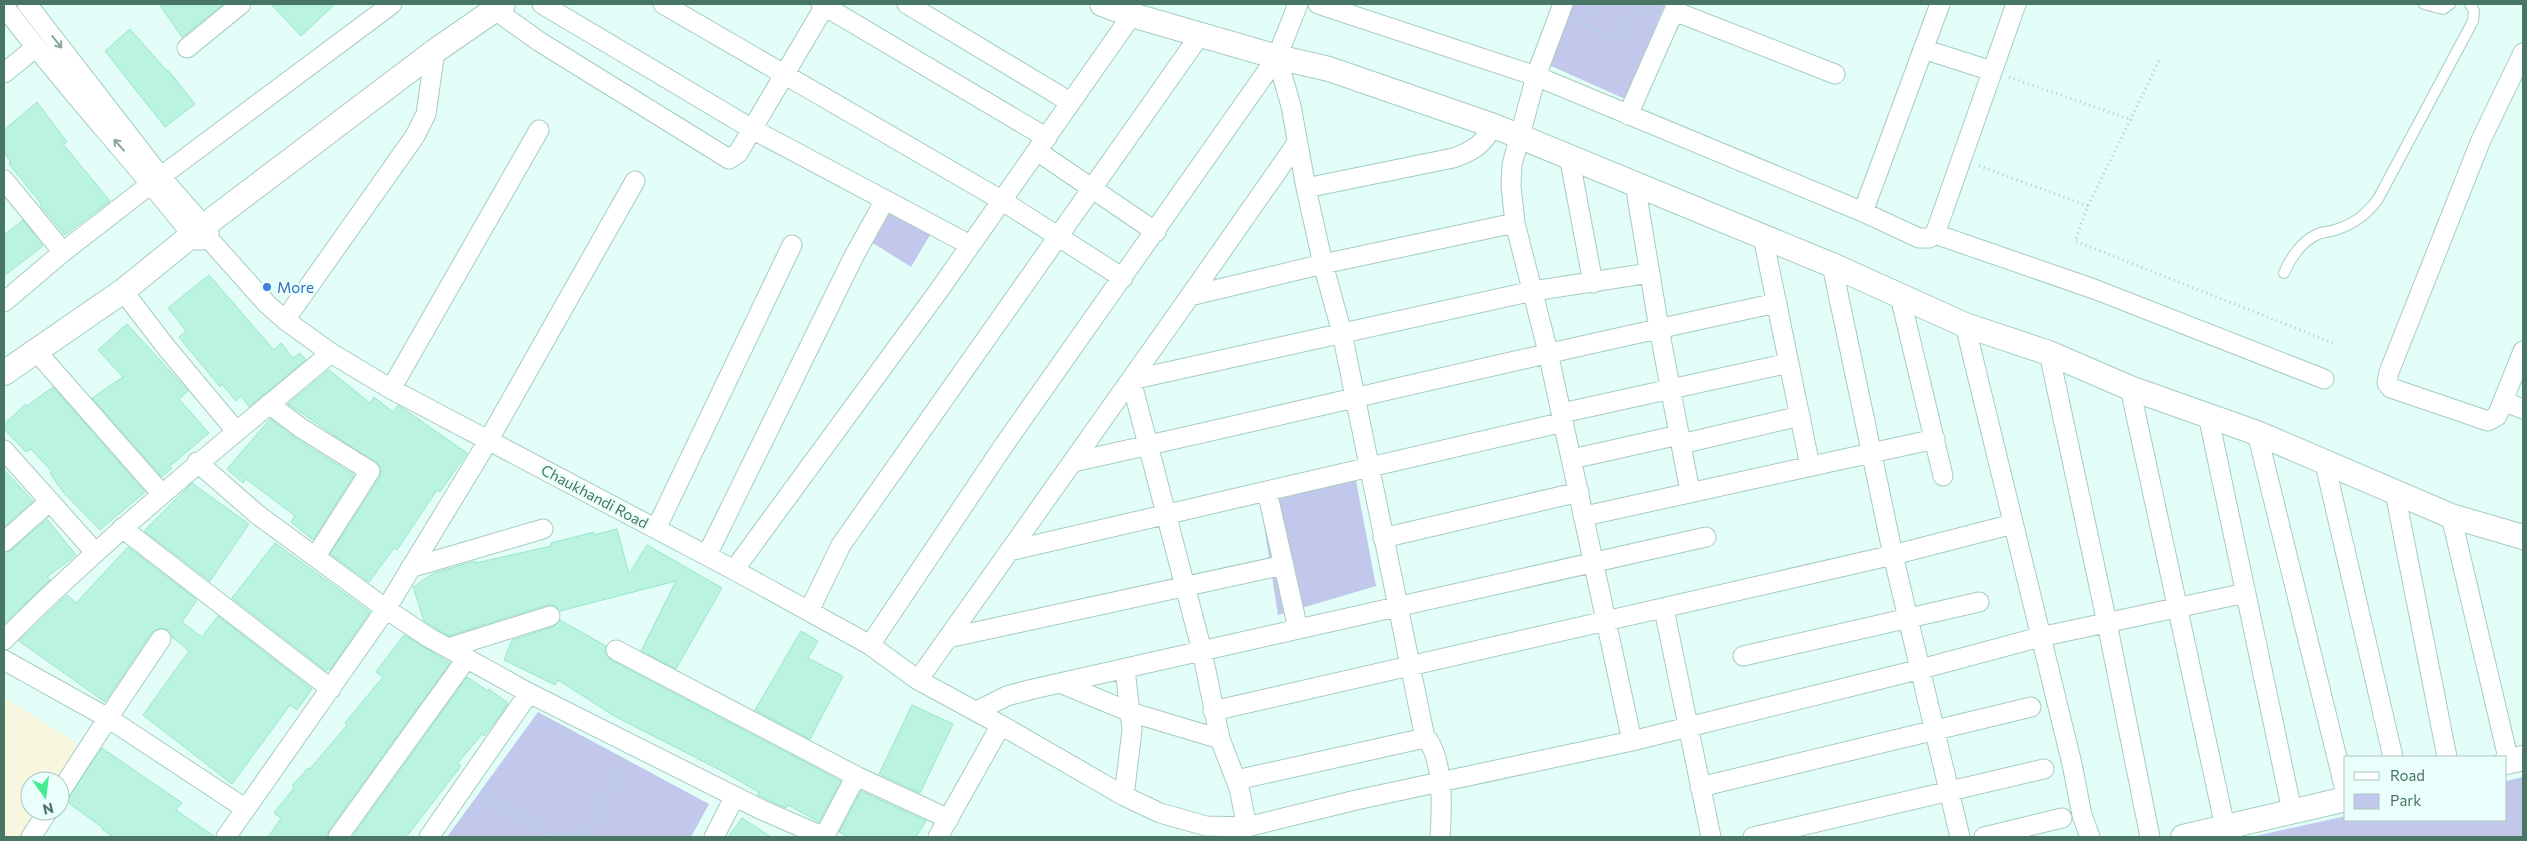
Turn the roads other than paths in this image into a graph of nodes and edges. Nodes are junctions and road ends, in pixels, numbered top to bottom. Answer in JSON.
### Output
{"nodes":[{"id":1,"x":27,"y":4,"type":"edge"},
{"id":2,"x":241,"y":4,"type":"edge"},
{"id":3,"x":542,"y":4,"type":"edge"},
{"id":4,"x":663,"y":4,"type":"edge"},
{"id":5,"x":907,"y":4,"type":"edge"},
{"id":6,"x":1102,"y":4,"type":"edge"},
{"id":7,"x":1298,"y":4,"type":"edge"},
{"id":8,"x":1318,"y":4,"type":"edge"},
{"id":9,"x":1563,"y":4,"type":"edge"},
{"id":10,"x":1940,"y":4,"type":"edge"},
{"id":11,"x":2016,"y":4,"type":"edge"},
{"id":12,"x":2424,"y":4,"type":"edge"},
{"id":13,"x":2450,"y":4,"type":"edge"},
{"id":14,"x":2470,"y":4,"type":"edge"},
{"id":15,"x":824,"y":5,"type":"edge"},
{"id":16,"x":4,"y":6,"type":"edge"},
{"id":17,"x":382,"y":7,"type":"edge"},
{"id":18,"x":499,"y":7,"type":"edge"},
{"id":19,"x":1675,"y":7,"type":"edge"},
{"id":20,"x":1132,"y":15,"type":"junction"},
{"id":21,"x":1200,"y":35,"type":"junction"},
{"id":22,"x":35,"y":48,"type":"junction"},
{"id":23,"x":187,"y":48,"type":"dead end"},
{"id":24,"x":1924,"y":49,"type":"junction"},
{"id":25,"x":435,"y":52,"type":"junction"},
{"id":26,"x":2523,"y":53,"type":"edge"},
{"id":27,"x":1276,"y":58,"type":"junction"},
{"id":28,"x":1992,"y":71,"type":"junction"},
{"id":29,"x":784,"y":73,"type":"junction"},
{"id":30,"x":4,"y":74,"type":"edge"},
{"id":31,"x":1835,"y":74,"type":"dead end"},
{"id":32,"x":1536,"y":76,"type":"junction"},
{"id":33,"x":1070,"y":102,"type":"junction"},
{"id":34,"x":1628,"y":114,"type":"junction"},
{"id":35,"x":1494,"y":126,"type":"junction"},
{"id":36,"x":539,"y":130,"type":"dead end"},
{"id":37,"x":752,"y":130,"type":"junction"},
{"id":38,"x":1521,"y":136,"type":"junction"},
{"id":39,"x":1297,"y":143,"type":"junction"},
{"id":40,"x":1042,"y":145,"type":"junction"},
{"id":41,"x":1569,"y":156,"type":"junction"},
{"id":42,"x":4,"y":180,"type":"edge"},
{"id":43,"x":156,"y":180,"type":"junction"},
{"id":44,"x":635,"y":181,"type":"dead end"},
{"id":45,"x":1635,"y":184,"type":"junction"},
{"id":46,"x":1092,"y":188,"type":"junction"},
{"id":47,"x":1306,"y":188,"type":"junction"},
{"id":48,"x":885,"y":200,"type":"junction"},
{"id":49,"x":1002,"y":200,"type":"junction"},
{"id":50,"x":1863,"y":212,"type":"junction"},
{"id":51,"x":1515,"y":223,"type":"junction"},
{"id":52,"x":1156,"y":232,"type":"junction"},
{"id":53,"x":202,"y":234,"type":"junction"},
{"id":54,"x":1935,"y":234,"type":"junction"},
{"id":55,"x":1059,"y":237,"type":"junction"},
{"id":56,"x":1763,"y":237,"type":"junction"},
{"id":57,"x":792,"y":245,"type":"dead end"},
{"id":58,"x":970,"y":245,"type":"junction"},
{"id":59,"x":63,"y":252,"type":"junction"},
{"id":60,"x":1323,"y":264,"type":"junction"},
{"id":61,"x":1832,"y":265,"type":"junction"},
{"id":62,"x":1650,"y":273,"type":"junction"},
{"id":63,"x":2284,"y":273,"type":"dead end"},
{"id":64,"x":1123,"y":278,"type":"junction"},
{"id":65,"x":1593,"y":283,"type":"junction"},
{"id":66,"x":123,"y":291,"type":"junction"},
{"id":67,"x":1533,"y":291,"type":"junction"},
{"id":68,"x":1190,"y":296,"type":"junction"},
{"id":69,"x":1900,"y":296,"type":"junction"},
{"id":70,"x":5,"y":297,"type":"edge"},
{"id":71,"x":1777,"y":303,"type":"junction"},
{"id":72,"x":285,"y":320,"type":"junction"},
{"id":73,"x":1965,"y":325,"type":"junction"},
{"id":74,"x":1659,"y":328,"type":"junction"},
{"id":75,"x":1342,"y":333,"type":"junction"},
{"id":76,"x":36,"y":351,"type":"junction"},
{"id":77,"x":2523,"y":351,"type":"edge"},
{"id":78,"x":1548,"y":352,"type":"junction"},
{"id":79,"x":331,"y":353,"type":"junction"},
{"id":80,"x":2049,"y":353,"type":"junction"},
{"id":81,"x":1789,"y":362,"type":"junction"},
{"id":82,"x":4,"y":373,"type":"edge"},
{"id":83,"x":2324,"y":379,"type":"dead end"},
{"id":84,"x":1131,"y":380,"type":"junction"},
{"id":85,"x":391,"y":388,"type":"junction"},
{"id":86,"x":2130,"y":388,"type":"junction"},
{"id":87,"x":1670,"y":390,"type":"junction"},
{"id":88,"x":1354,"y":399,"type":"junction"},
{"id":89,"x":2503,"y":402,"type":"junction"},
{"id":90,"x":269,"y":404,"type":"junction"},
{"id":91,"x":2523,"y":409,"type":"edge"},
{"id":92,"x":2208,"y":415,"type":"junction"},
{"id":93,"x":1800,"y":416,"type":"junction"},
{"id":94,"x":1563,"y":418,"type":"junction"},
{"id":95,"x":236,"y":431,"type":"junction"},
{"id":96,"x":2257,"y":433,"type":"junction"},
{"id":97,"x":1680,"y":439,"type":"junction"},
{"id":98,"x":1935,"y":439,"type":"junction"},
{"id":99,"x":488,"y":441,"type":"junction"},
{"id":100,"x":1148,"y":445,"type":"junction"},
{"id":101,"x":4,"y":450,"type":"edge"},
{"id":102,"x":1872,"y":453,"type":"junction"},
{"id":103,"x":1572,"y":459,"type":"junction"},
{"id":104,"x":197,"y":462,"type":"junction"},
{"id":105,"x":1073,"y":462,"type":"junction"},
{"id":106,"x":2325,"y":464,"type":"junction"},
{"id":107,"x":1810,"y":466,"type":"junction"},
{"id":108,"x":1369,"y":467,"type":"junction"},
{"id":109,"x":1943,"y":476,"type":"dead end"},
{"id":110,"x":1267,"y":491,"type":"junction"},
{"id":111,"x":1579,"y":492,"type":"junction"},
{"id":112,"x":1690,"y":492,"type":"junction"},
{"id":113,"x":2395,"y":493,"type":"junction"},
{"id":114,"x":162,"y":494,"type":"junction"},
{"id":115,"x":50,"y":501,"type":"junction"},
{"id":116,"x":1166,"y":515,"type":"junction"},
{"id":117,"x":1585,"y":516,"type":"junction"},
{"id":118,"x":2451,"y":516,"type":"junction"},
{"id":119,"x":2013,"y":524,"type":"junction"},
{"id":120,"x":122,"y":528,"type":"junction"},
{"id":121,"x":656,"y":528,"type":"junction"},
{"id":122,"x":544,"y":529,"type":"dead end"},
{"id":123,"x":1706,"y":537,"type":"dead end"},
{"id":124,"x":2523,"y":537,"type":"edge"},
{"id":125,"x":1383,"y":538,"type":"junction"},
{"id":126,"x":4,"y":542,"type":"edge"},
{"id":127,"x":1010,"y":551,"type":"junction"},
{"id":128,"x":95,"y":552,"type":"junction"},
{"id":129,"x":707,"y":555,"type":"junction"},
{"id":130,"x":1894,"y":555,"type":"junction"},
{"id":131,"x":316,"y":556,"type":"junction"},
{"id":132,"x":1595,"y":562,"type":"junction"},
{"id":133,"x":1284,"y":565,"type":"junction"},
{"id":134,"x":410,"y":568,"type":"junction"},
{"id":135,"x":734,"y":570,"type":"junction"},
{"id":136,"x":1185,"y":586,"type":"junction"},
{"id":137,"x":2246,"y":593,"type":"junction"},
{"id":138,"x":1978,"y":602,"type":"dead end"},
{"id":139,"x":1396,"y":607,"type":"junction"},
{"id":140,"x":2178,"y":608,"type":"junction"},
{"id":141,"x":386,"y":609,"type":"junction"},
{"id":142,"x":1664,"y":609,"type":"junction"},
{"id":143,"x":809,"y":611,"type":"junction"},
{"id":144,"x":550,"y":616,"type":"dead end"},
{"id":145,"x":1909,"y":619,"type":"junction"},
{"id":146,"x":1608,"y":622,"type":"junction"},
{"id":147,"x":2107,"y":623,"type":"junction"},
{"id":148,"x":1298,"y":629,"type":"junction"},
{"id":149,"x":2040,"y":637,"type":"junction"},
{"id":150,"x":948,"y":638,"type":"junction"},
{"id":151,"x":160,"y":639,"type":"dead end"},
{"id":152,"x":4,"y":640,"type":"edge"},
{"id":153,"x":870,"y":645,"type":"junction"},
{"id":154,"x":448,"y":648,"type":"junction"},
{"id":155,"x":616,"y":650,"type":"dead end"},
{"id":156,"x":1202,"y":651,"type":"junction"},
{"id":157,"x":1743,"y":656,"type":"dead end"},
{"id":158,"x":467,"y":658,"type":"junction"},
{"id":159,"x":4,"y":660,"type":"edge"},
{"id":160,"x":1409,"y":667,"type":"junction"},
{"id":161,"x":1125,"y":669,"type":"junction"},
{"id":162,"x":1921,"y":670,"type":"junction"},
{"id":163,"x":918,"y":680,"type":"junction"},
{"id":164,"x":1060,"y":683,"type":"junction"},
{"id":165,"x":331,"y":689,"type":"junction"},
{"id":166,"x":530,"y":693,"type":"junction"},
{"id":167,"x":2031,"y":707,"type":"dead end"},
{"id":168,"x":977,"y":711,"type":"junction"},
{"id":169,"x":1213,"y":711,"type":"junction"},
{"id":170,"x":1130,"y":712,"type":"junction"},
{"id":171,"x":108,"y":718,"type":"junction"},
{"id":172,"x":1001,"y":725,"type":"junction"},
{"id":173,"x":1686,"y":728,"type":"junction"},
{"id":174,"x":1935,"y":730,"type":"junction"},
{"id":175,"x":1220,"y":738,"type":"junction"},
{"id":176,"x":1425,"y":738,"type":"junction"},
{"id":177,"x":1632,"y":741,"type":"junction"},
{"id":178,"x":2393,"y":756,"type":"edge"},
{"id":179,"x":2447,"y":756,"type":"edge"},
{"id":180,"x":2513,"y":761,"type":"edge"},
{"id":181,"x":2044,"y":769,"type":"dead end"},
{"id":182,"x":856,"y":776,"type":"junction"},
{"id":183,"x":70,"y":777,"type":"edge"},
{"id":184,"x":1236,"y":780,"type":"junction"},
{"id":185,"x":1440,"y":782,"type":"junction"},
{"id":186,"x":2344,"y":786,"type":"edge"},
{"id":187,"x":1700,"y":787,"type":"junction"},
{"id":188,"x":1949,"y":791,"type":"junction"},
{"id":189,"x":735,"y":796,"type":"junction"},
{"id":190,"x":1124,"y":796,"type":"junction"},
{"id":191,"x":2344,"y":799,"type":"edge"},
{"id":192,"x":246,"y":809,"type":"junction"},
{"id":193,"x":2292,"y":811,"type":"junction"},
{"id":194,"x":2062,"y":818,"type":"dead end"},
{"id":195,"x":41,"y":821,"type":"edge"},
{"id":196,"x":1246,"y":827,"type":"junction"},
{"id":197,"x":2225,"y":827,"type":"junction"},
{"id":198,"x":947,"y":831,"type":"edge"},
{"id":199,"x":31,"y":837,"type":"edge"},
{"id":200,"x":226,"y":837,"type":"edge"},
{"id":201,"x":338,"y":837,"type":"edge"},
{"id":202,"x":429,"y":837,"type":"edge"},
{"id":203,"x":714,"y":837,"type":"edge"},
{"id":204,"x":1440,"y":837,"type":"edge"},
{"id":205,"x":1711,"y":837,"type":"edge"},
{"id":206,"x":1753,"y":837,"type":"edge"},
{"id":207,"x":1960,"y":837,"type":"edge"},
{"id":208,"x":1984,"y":837,"type":"edge"},
{"id":209,"x":2090,"y":837,"type":"edge"},
{"id":210,"x":2150,"y":837,"type":"edge"},
{"id":211,"x":2183,"y":837,"type":"edge"}],
"edges":[{"from":1,"to":43,"type":"street","one_way":true},
{"from":2,"to":23,"type":"street"},
{"from":3,"to":37,"type":"street"},
{"from":4,"to":29,"type":"street"},
{"from":5,"to":33,"type":"street"},
{"from":6,"to":20,"type":"street"},
{"from":7,"to":27,"type":"street"},
{"from":8,"to":32,"type":"street"},
{"from":9,"to":32,"type":"street"},
{"from":10,"to":24,"type":"street"},
{"from":11,"to":28,"type":"street"},
{"from":12,"to":13,"type":"lane"},
{"from":14,"to":63,"type":"lane"},
{"from":15,"to":29,"type":"street"},
{"from":15,"to":40,"type":"street"},
{"from":16,"to":22,"type":"street"},
{"from":17,"to":43,"type":"street"},
{"from":18,"to":25,"type":"street"},
{"from":18,"to":37,"type":"street"},
{"from":19,"to":31,"type":"street"},
{"from":19,"to":34,"type":"street"},
{"from":20,"to":21,"type":"street"},
{"from":20,"to":33,"type":"street"},
{"from":21,"to":27,"type":"street"},
{"from":21,"to":46,"type":"street"},
{"from":22,"to":30,"type":"street"},
{"from":43,"to":22,"type":"street","one_way":true},
{"from":24,"to":28,"type":"street"},
{"from":24,"to":50,"type":"street"},
{"from":25,"to":53,"type":"street"},
{"from":25,"to":72,"type":"street"},
{"from":26,"to":89,"type":"street"},
{"from":27,"to":35,"type":"street"},
{"from":27,"to":39,"type":"street"},
{"from":27,"to":52,"type":"street"},
{"from":28,"to":54,"type":"street"},
{"from":29,"to":37,"type":"street"},
{"from":29,"to":49,"type":"street"},
{"from":32,"to":34,"type":"street"},
{"from":32,"to":38,"type":"street"},
{"from":33,"to":40,"type":"street"},
{"from":34,"to":50,"type":"street"},
{"from":35,"to":38,"type":"street"},
{"from":35,"to":47,"type":"street"},
{"from":36,"to":85,"type":"street"},
{"from":37,"to":48,"type":"street"},
{"from":38,"to":41,"type":"street"},
{"from":38,"to":51,"type":"street"},
{"from":39,"to":47,"type":"street"},
{"from":39,"to":68,"type":"street"},
{"from":40,"to":46,"type":"street"},
{"from":40,"to":49,"type":"street"},
{"from":41,"to":45,"type":"street"},
{"from":41,"to":65,"type":"street"},
{"from":42,"to":59,"type":"street"},
{"from":43,"to":53,"type":"street","name":"Chaukhandi Road"},
{"from":43,"to":59,"type":"street"},
{"from":44,"to":99,"type":"street"},
{"from":45,"to":56,"type":"street"},
{"from":45,"to":62,"type":"street"},
{"from":46,"to":52,"type":"street"},
{"from":46,"to":55,"type":"street"},
{"from":47,"to":60,"type":"street"},
{"from":48,"to":58,"type":"street"},
{"from":48,"to":129,"type":"street"},
{"from":49,"to":55,"type":"street"},
{"from":49,"to":58,"type":"street"},
{"from":50,"to":54,"type":"street"},
{"from":51,"to":60,"type":"street"},
{"from":51,"to":67,"type":"street"},
{"from":52,"to":64,"type":"street"},
{"from":53,"to":66,"type":"street"},
{"from":53,"to":72,"type":"street","name":"Chaukhandi Road"},
{"from":54,"to":83,"type":"street"},
{"from":55,"to":64,"type":"street"},
{"from":55,"to":143,"type":"street"},
{"from":56,"to":61,"type":"street"},
{"from":56,"to":71,"type":"street"},
{"from":57,"to":121,"type":"street"},
{"from":58,"to":135,"type":"street"},
{"from":59,"to":70,"type":"street"},
{"from":60,"to":68,"type":"street"},
{"from":60,"to":75,"type":"street"},
{"from":61,"to":69,"type":"street"},
{"from":61,"to":102,"type":"street"},
{"from":62,"to":65,"type":"street"},
{"from":62,"to":74,"type":"street"},
{"from":64,"to":153,"type":"street"},
{"from":65,"to":67,"type":"street"},
{"from":66,"to":76,"type":"street"},
{"from":66,"to":95,"type":"street"},
{"from":67,"to":75,"type":"street"},
{"from":67,"to":78,"type":"street"},
{"from":68,"to":84,"type":"street"},
{"from":69,"to":73,"type":"street"},
{"from":69,"to":98,"type":"street"},
{"from":71,"to":74,"type":"street"},
{"from":71,"to":81,"type":"street"},
{"from":72,"to":79,"type":"street","name":"Chaukhandi Road"},
{"from":73,"to":80,"type":"street"},
{"from":73,"to":119,"type":"street"},
{"from":74,"to":78,"type":"street"},
{"from":74,"to":87,"type":"street"},
{"from":75,"to":84,"type":"street"},
{"from":75,"to":88,"type":"street"},
{"from":76,"to":82,"type":"street"},
{"from":76,"to":114,"type":"street"},
{"from":77,"to":89,"type":"street"},
{"from":78,"to":88,"type":"street"},
{"from":78,"to":94,"type":"street"},
{"from":79,"to":85,"type":"street","name":"Chaukhandi Road"},
{"from":79,"to":90,"type":"street"},
{"from":80,"to":86,"type":"street"},
{"from":80,"to":147,"type":"street"},
{"from":81,"to":87,"type":"street"},
{"from":81,"to":93,"type":"street"},
{"from":84,"to":100,"type":"street"},
{"from":84,"to":105,"type":"street"},
{"from":85,"to":99,"type":"street","name":"Chaukhandi Road"},
{"from":86,"to":92,"type":"street"},
{"from":86,"to":140,"type":"street"},
{"from":87,"to":94,"type":"street"},
{"from":87,"to":97,"type":"street"},
{"from":88,"to":100,"type":"street"},
{"from":88,"to":108,"type":"street"},
{"from":89,"to":91,"type":"street"},
{"from":90,"to":95,"type":"street"},
{"from":90,"to":131,"type":"street"},
{"from":92,"to":96,"type":"street"},
{"from":92,"to":137,"type":"street"},
{"from":93,"to":97,"type":"street"},
{"from":93,"to":107,"type":"street"},
{"from":94,"to":103,"type":"street"},
{"from":94,"to":108,"type":"street"},
{"from":95,"to":104,"type":"street"},
{"from":96,"to":106,"type":"street"},
{"from":96,"to":186,"type":"street"},
{"from":97,"to":103,"type":"street"},
{"from":97,"to":112,"type":"street"},
{"from":98,"to":102,"type":"street"},
{"from":98,"to":109,"type":"street"},
{"from":99,"to":121,"type":"street","name":"Chaukhandi Road"},
{"from":99,"to":134,"type":"street"},
{"from":100,"to":105,"type":"street"},
{"from":100,"to":116,"type":"street"},
{"from":101,"to":115,"type":"street"},
{"from":102,"to":107,"type":"street"},
{"from":102,"to":130,"type":"street"},
{"from":103,"to":111,"type":"street"},
{"from":104,"to":114,"type":"street"},
{"from":104,"to":131,"type":"street"},
{"from":105,"to":127,"type":"street"},
{"from":106,"to":113,"type":"street"},
{"from":106,"to":178,"type":"street"},
{"from":107,"to":112,"type":"street"},
{"from":108,"to":110,"type":"street"},
{"from":108,"to":125,"type":"street"},
{"from":110,"to":116,"type":"street"},
{"from":110,"to":133,"type":"street"},
{"from":111,"to":117,"type":"street"},
{"from":111,"to":125,"type":"street"},
{"from":112,"to":117,"type":"street"},
{"from":113,"to":118,"type":"street"},
{"from":113,"to":179,"type":"street"},
{"from":114,"to":120,"type":"street"},
{"from":115,"to":126,"type":"street"},
{"from":115,"to":128,"type":"street"},
{"from":116,"to":127,"type":"street"},
{"from":116,"to":136,"type":"street"},
{"from":117,"to":132,"type":"street"},
{"from":118,"to":124,"type":"street"},
{"from":118,"to":180,"type":"street"},
{"from":119,"to":130,"type":"street"},
{"from":119,"to":149,"type":"street"},
{"from":120,"to":128,"type":"street"},
{"from":120,"to":165,"type":"street"},
{"from":121,"to":129,"type":"street","name":"Chaukhandi Road"},
{"from":122,"to":134,"type":"street"},
{"from":123,"to":132,"type":"street"},
{"from":125,"to":139,"type":"street"},
{"from":127,"to":150,"type":"street"},
{"from":128,"to":152,"type":"street"},
{"from":129,"to":135,"type":"street","name":"Chaukhandi Road"},
{"from":130,"to":142,"type":"street"},
{"from":130,"to":145,"type":"street"},
{"from":131,"to":141,"type":"street"},
{"from":132,"to":139,"type":"street"},
{"from":132,"to":146,"type":"street"},
{"from":133,"to":136,"type":"street"},
{"from":133,"to":148,"type":"street"},
{"from":134,"to":141,"type":"street"},
{"from":135,"to":143,"type":"street","name":"Chaukhandi Road"},
{"from":136,"to":150,"type":"street"},
{"from":136,"to":156,"type":"street"},
{"from":137,"to":140,"type":"street","name":"Chaukhandi Road"},
{"from":137,"to":193,"type":"street"},
{"from":138,"to":145,"type":"street"},
{"from":139,"to":148,"type":"street"},
{"from":139,"to":160,"type":"street"},
{"from":140,"to":147,"type":"street","name":"Chaukhandi Road"},
{"from":140,"to":197,"type":"street"},
{"from":141,"to":154,"type":"street"},
{"from":141,"to":165,"type":"street"},
{"from":142,"to":146,"type":"street"},
{"from":142,"to":173,"type":"street"},
{"from":143,"to":153,"type":"street","name":"Chaukhandi Road"},
{"from":144,"to":154,"type":"street"},
{"from":145,"to":157,"type":"street"},
{"from":145,"to":162,"type":"street"},
{"from":146,"to":160,"type":"street"},
{"from":146,"to":177,"type":"street"},
{"from":147,"to":149,"type":"street","name":"Chaukhandi Road"},
{"from":147,"to":210,"type":"street"},
{"from":148,"to":156,"type":"street"},
{"from":149,"to":162,"type":"street","name":"Chaukhandi Road"},
{"from":149,"to":209,"type":"street"},
{"from":150,"to":163,"type":"street"},
{"from":151,"to":171,"type":"street"},
{"from":153,"to":163,"type":"street","name":"Chaukhandi Road"},
{"from":154,"to":158,"type":"street"},
{"from":155,"to":182,"type":"street"},
{"from":156,"to":161,"type":"street"},
{"from":156,"to":169,"type":"street"},
{"from":158,"to":166,"type":"street"},
{"from":158,"to":201,"type":"street"},
{"from":159,"to":171,"type":"street"},
{"from":160,"to":169,"type":"street"},
{"from":160,"to":176,"type":"street"},
{"from":161,"to":164,"type":"street"},
{"from":161,"to":170,"type":"street"},
{"from":162,"to":173,"type":"street","name":"Chaukhandi Road"},
{"from":162,"to":174,"type":"street"},
{"from":163,"to":168,"type":"street","name":"Chaukhandi Road"},
{"from":164,"to":168,"type":"street"},
{"from":164,"to":170,"type":"street"},
{"from":165,"to":192,"type":"street"},
{"from":166,"to":189,"type":"street"},
{"from":166,"to":202,"type":"street"},
{"from":167,"to":174,"type":"street"},
{"from":168,"to":172,"type":"street","name":"Chaukhandi Road"},
{"from":169,"to":175,"type":"street"},
{"from":170,"to":175,"type":"street"},
{"from":170,"to":190,"type":"street"},
{"from":171,"to":183,"type":"street"},
{"from":171,"to":192,"type":"street"},
{"from":172,"to":190,"type":"street","name":"Chaukhandi Road"},
{"from":172,"to":198,"type":"street"},
{"from":173,"to":177,"type":"street","name":"Chaukhandi Road"},
{"from":173,"to":187,"type":"street"},
{"from":174,"to":187,"type":"street"},
{"from":174,"to":188,"type":"street"},
{"from":175,"to":184,"type":"street"},
{"from":176,"to":184,"type":"street"},
{"from":176,"to":185,"type":"street"},
{"from":177,"to":185,"type":"street","name":"Chaukhandi Road"},
{"from":181,"to":188,"type":"street"},
{"from":182,"to":189,"type":"street"},
{"from":182,"to":198,"type":"street"},
{"from":184,"to":196,"type":"street"},
{"from":185,"to":196,"type":"street","name":"Chaukhandi Road"},
{"from":185,"to":204,"type":"street"},
{"from":187,"to":205,"type":"street"},
{"from":188,"to":206,"type":"street"},
{"from":188,"to":207,"type":"street"},
{"from":189,"to":203,"type":"street"},
{"from":190,"to":196,"type":"street","name":"Chaukhandi Road"},
{"from":191,"to":193,"type":"street"},
{"from":192,"to":200,"type":"street"},
{"from":193,"to":197,"type":"street"},
{"from":194,"to":208,"type":"street"},
{"from":195,"to":199,"type":"street"},
{"from":197,"to":211,"type":"street"}]}
